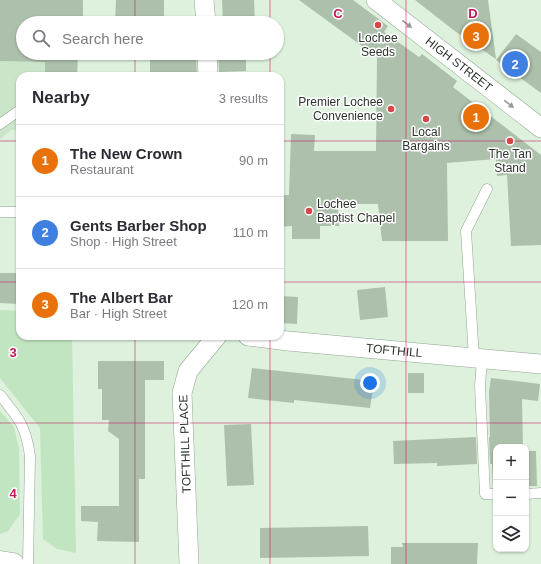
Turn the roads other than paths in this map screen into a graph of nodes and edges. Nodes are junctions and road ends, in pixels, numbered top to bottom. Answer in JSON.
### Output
{"nodes":[{"id":1,"x":204,"y":0,"type":"edge"},
{"id":2,"x":376,"y":0,"type":"edge"},
{"id":3,"x":205,"y":16,"type":"edge"},
{"id":4,"x":207,"y":60,"type":"edge"},
{"id":5,"x":208,"y":72,"type":"edge"},
{"id":6,"x":16,"y":113,"type":"edge"},
{"id":7,"x":0,"y":124,"type":"edge"},
{"id":8,"x":541,"y":128,"type":"edge"},
{"id":9,"x":487,"y":189,"type":"dead end"},
{"id":10,"x":0,"y":212,"type":"edge"},
{"id":11,"x":16,"y":212,"type":"edge"},
{"id":12,"x":214,"y":340,"type":"edge"},
{"id":13,"x":280,"y":340,"type":"edge"},
{"id":14,"x":478,"y":358,"type":"junction"},
{"id":15,"x":541,"y":364,"type":"edge"},
{"id":16,"x":0,"y":395,"type":"edge"},
{"id":17,"x":541,"y":493,"type":"edge"},
{"id":18,"x":493,"y":494,"type":"edge"},
{"id":19,"x":529,"y":494,"type":"edge"},
{"id":20,"x":0,"y":562,"type":"edge"},
{"id":21,"x":13,"y":564,"type":"edge"},
{"id":22,"x":28,"y":564,"type":"edge"},
{"id":23,"x":189,"y":564,"type":"edge"}],
"edges":[{"from":1,"to":3,"type":"street"},
{"from":2,"to":8,"type":"street","name":"HIGH STREET","one_way":true},
{"from":4,"to":5,"type":"street"},
{"from":6,"to":7,"type":"lane"},
{"from":9,"to":14,"type":"lane"},
{"from":10,"to":11,"type":"lane"},
{"from":12,"to":23,"type":"street","name":"TOFTHILL PLACE"},
{"from":13,"to":14,"type":"street","name":"TOFTHILL"},
{"from":14,"to":15,"type":"street","name":"TOFTHILL"},
{"from":14,"to":18,"type":"lane"},
{"from":16,"to":22,"type":"lane"},
{"from":17,"to":19,"type":"lane"},
{"from":20,"to":21,"type":"street"}]}
